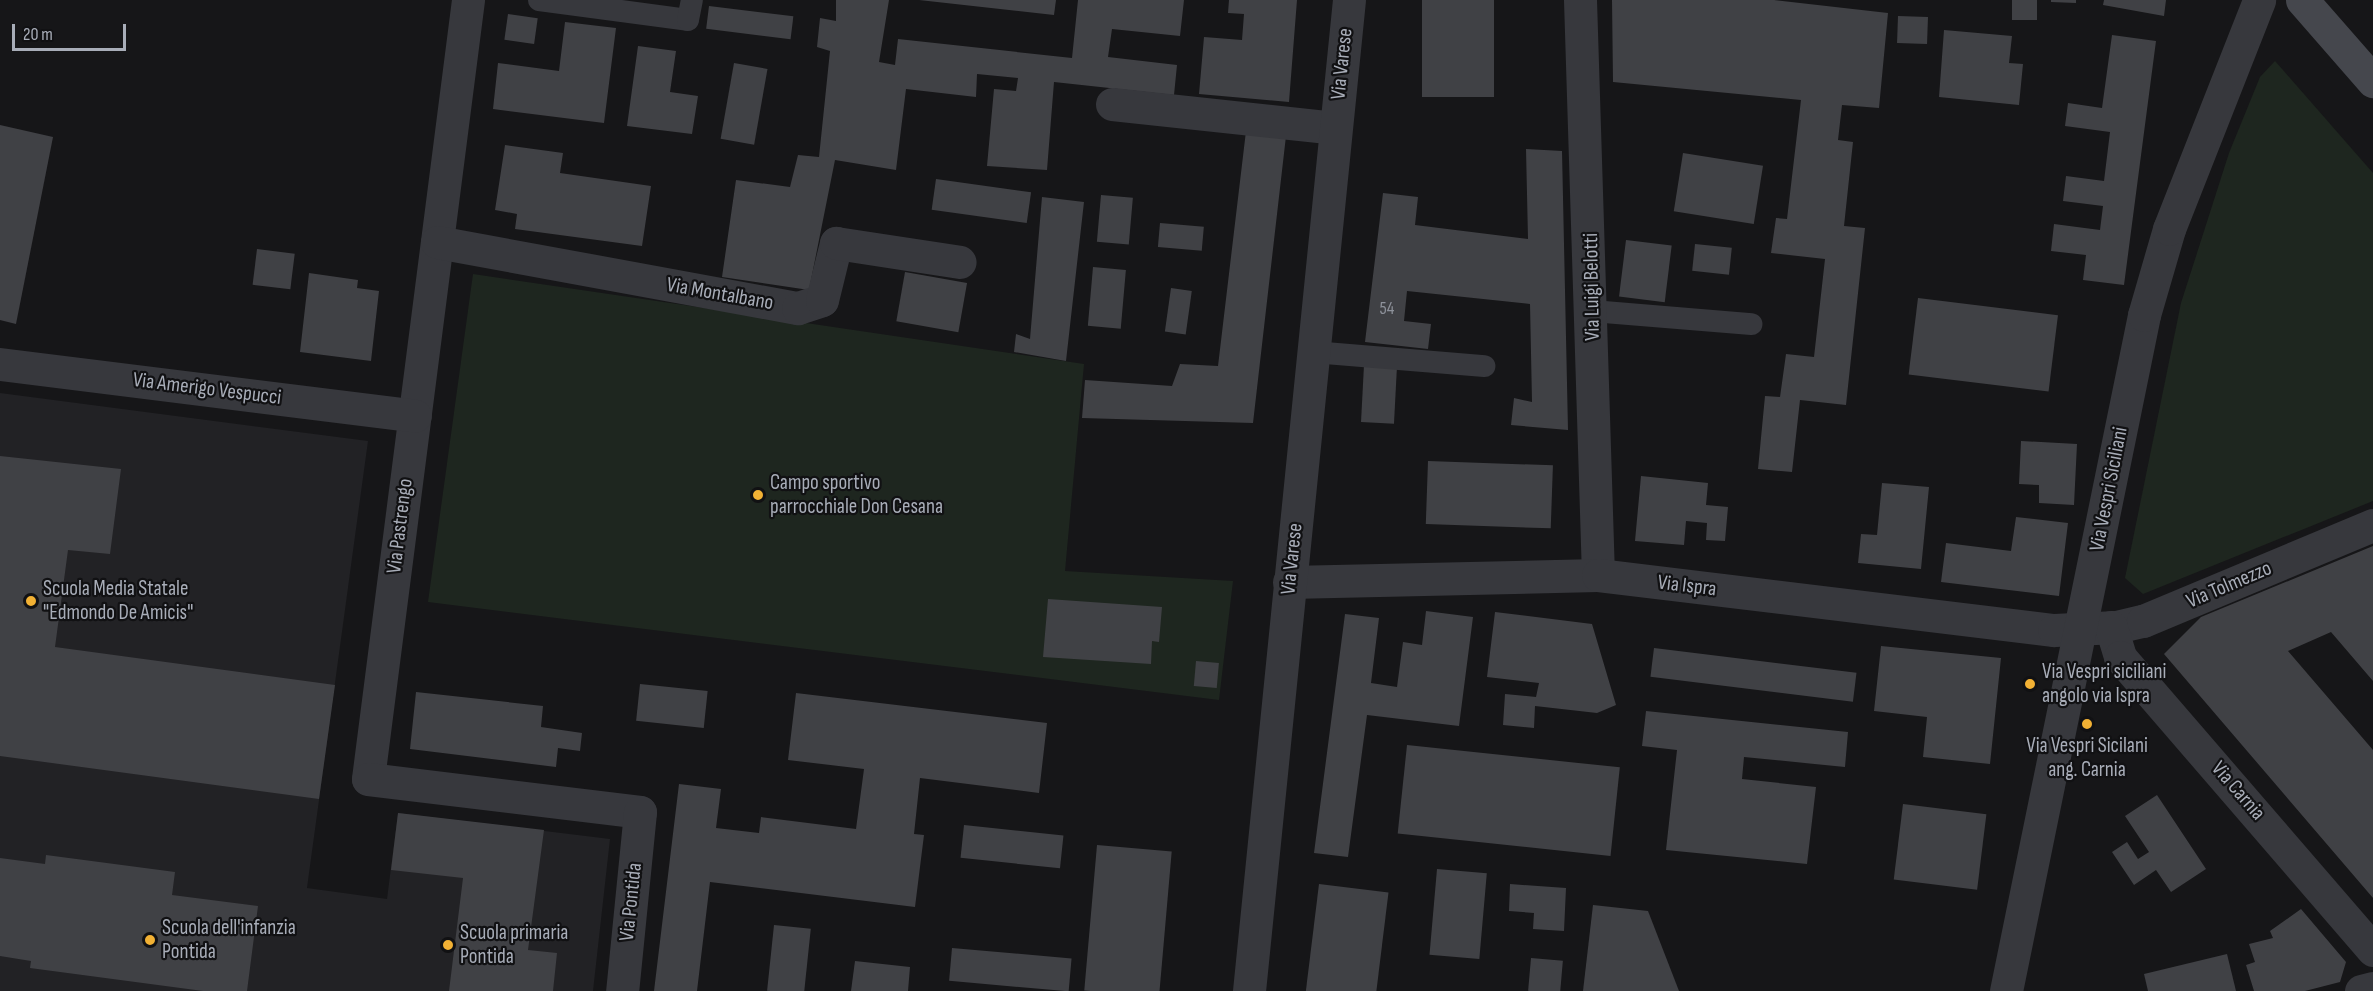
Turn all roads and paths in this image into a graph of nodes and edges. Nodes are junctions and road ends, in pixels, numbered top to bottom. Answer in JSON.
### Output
{"nodes":[{"id":1,"x":468,"y":0,"type":"edge"},
{"id":2,"x":539,"y":0,"type":"edge"},
{"id":3,"x":692,"y":0,"type":"edge"},
{"id":4,"x":1348,"y":0,"type":"edge"},
{"id":5,"x":1580,"y":0,"type":"edge"},
{"id":6,"x":2259,"y":0,"type":"edge"},
{"id":7,"x":2302,"y":0,"type":"edge"},
{"id":8,"x":2373,"y":81,"type":"edge"},
{"id":9,"x":1112,"y":104,"type":"dead end"},
{"id":10,"x":1335,"y":128,"type":"junction"},
{"id":11,"x":437,"y":242,"type":"junction"},
{"id":12,"x":960,"y":262,"type":"dead end"},
{"id":13,"x":1592,"y":311,"type":"junction"},
{"id":14,"x":1751,"y":324,"type":"dead end"},
{"id":15,"x":1313,"y":352,"type":"junction"},
{"id":16,"x":0,"y":364,"type":"edge"},
{"id":17,"x":1484,"y":366,"type":"dead end"},
{"id":18,"x":414,"y":416,"type":"junction"},
{"id":19,"x":2373,"y":525,"type":"edge"},
{"id":20,"x":1598,"y":575,"type":"junction"},
{"id":21,"x":1289,"y":582,"type":"junction"},
{"id":22,"x":2097,"y":628,"type":"junction"},
{"id":23,"x":640,"y":812,"type":"joint"},
{"id":24,"x":2373,"y":950,"type":"edge"},
{"id":25,"x":2373,"y":988,"type":"edge"},
{"id":26,"x":622,"y":991,"type":"edge"},
{"id":27,"x":1249,"y":991,"type":"edge"},
{"id":28,"x":2006,"y":991,"type":"edge"},
{"id":29,"x":2361,"y":991,"type":"edge"}],
"edges":[{"from":1,"to":11,"type":"street","name":"Via Pastrengo"},
{"from":2,"to":3,"type":"lane"},
{"from":4,"to":10,"type":"street","name":"Via Varese"},
{"from":5,"to":13,"type":"street","name":"Via Luigi Belotti"},
{"from":6,"to":22,"type":"street","name":"Via Vespri Siciliani"},
{"from":7,"to":8,"type":"street"},
{"from":9,"to":10,"type":"street","name":"Via Varese"},
{"from":10,"to":15,"type":"street","name":"Via Varese"},
{"from":11,"to":12,"type":"street","name":"Via Montalbano"},
{"from":11,"to":18,"type":"street","name":"Via Pastrengo"},
{"from":13,"to":14,"type":"lane"},
{"from":13,"to":20,"type":"street","name":"Via Luigi Belotti"},
{"from":15,"to":17,"type":"lane"},
{"from":15,"to":21,"type":"street","name":"Via Varese"},
{"from":16,"to":18,"type":"street","name":"Via Amerigo Vespucci"},
{"from":18,"to":23,"type":"street","name":"Via Pastrengo"},
{"from":19,"to":22,"type":"street","name":"Via Tolmezzo"},
{"from":20,"to":21,"type":"street","name":"Via Ispra"},
{"from":20,"to":22,"type":"street","name":"Via Ispra"},
{"from":21,"to":27,"type":"street","name":"Via Varese"},
{"from":22,"to":24,"type":"street","name":"Via Carnia"},
{"from":22,"to":28,"type":"street","name":"Via Vespri Siciliani"},
{"from":23,"to":26,"type":"street","name":"Via Pontida"},
{"from":25,"to":29,"type":"street"}]}
